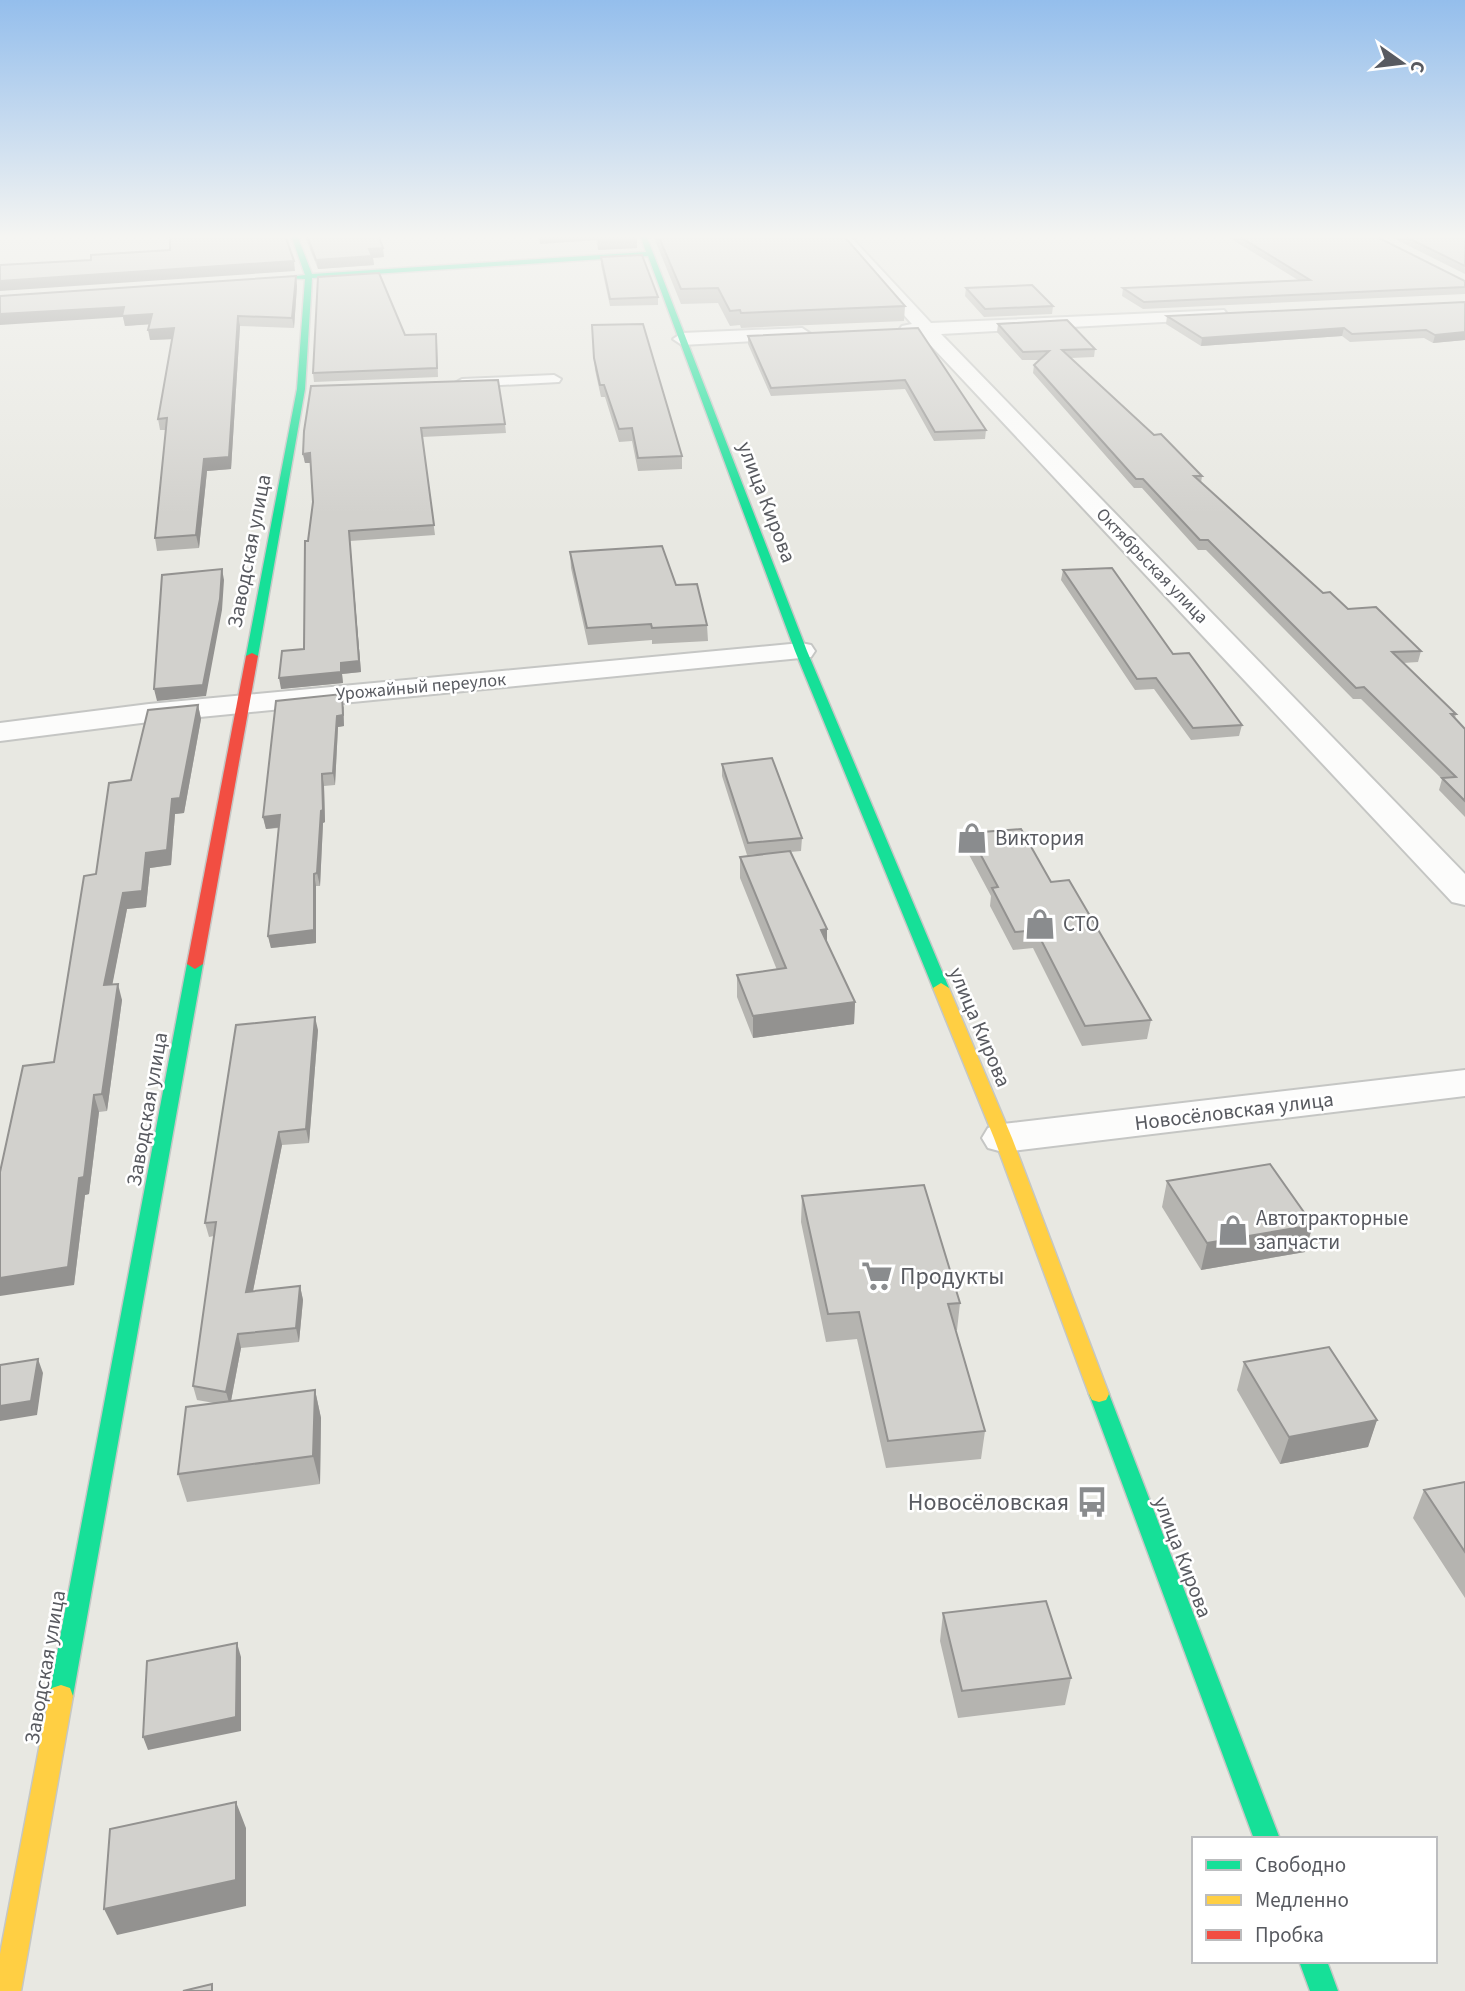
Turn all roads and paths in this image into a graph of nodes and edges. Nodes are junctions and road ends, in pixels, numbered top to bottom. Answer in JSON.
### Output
{"nodes":[{"id":1,"x":309,"y":328,"type":"edge"},
{"id":2,"x":678,"y":328,"type":"edge"},
{"id":3,"x":948,"y":328,"type":"edge"},
{"id":4,"x":926,"y":329,"type":"junction"},
{"id":5,"x":885,"y":331,"type":"edge"},
{"id":6,"x":816,"y":334,"type":"edge"},
{"id":7,"x":682,"y":339,"type":"junction"},
{"id":8,"x":554,"y":379,"type":"dead end"},
{"id":9,"x":447,"y":383,"type":"edge"},
{"id":10,"x":801,"y":651,"type":"junction"},
{"id":11,"x":242,"y":704,"type":"junction"},
{"id":12,"x":0,"y":732,"type":"edge"},
{"id":13,"x":1465,"y":894,"type":"edge"},
{"id":14,"x":1465,"y":1083,"type":"edge"},
{"id":15,"x":1003,"y":1138,"type":"junction"},
{"id":16,"x":1266,"y":1837,"type":"edge"},
{"id":17,"x":1314,"y":1963,"type":"edge"},
{"id":18,"x":7,"y":1991,"type":"edge"},
{"id":19,"x":1324,"y":1991,"type":"edge"}],
"edges":[{"from":1,"to":11,"type":"street","name":"Заводская улица"},
{"from":2,"to":7,"type":"street","name":"улица Кирова"},
{"from":3,"to":4,"type":"street"},
{"from":4,"to":5,"type":"street"},
{"from":4,"to":13,"type":"street","name":"Октябрьская улица"},
{"from":6,"to":7,"type":"street"},
{"from":7,"to":10,"type":"street","name":"улица Кирова"},
{"from":8,"to":9,"type":"lane"},
{"from":10,"to":11,"type":"street","name":"Урожайный переулок"},
{"from":10,"to":15,"type":"street","name":"улица Кирова"},
{"from":11,"to":12,"type":"street","name":"Урожайный переулок"},
{"from":11,"to":18,"type":"street","name":"Заводская улица"},
{"from":14,"to":15,"type":"street","name":"Новосёловская улица"},
{"from":15,"to":16,"type":"street","name":"улица Кирова"},
{"from":17,"to":19,"type":"street"}]}
